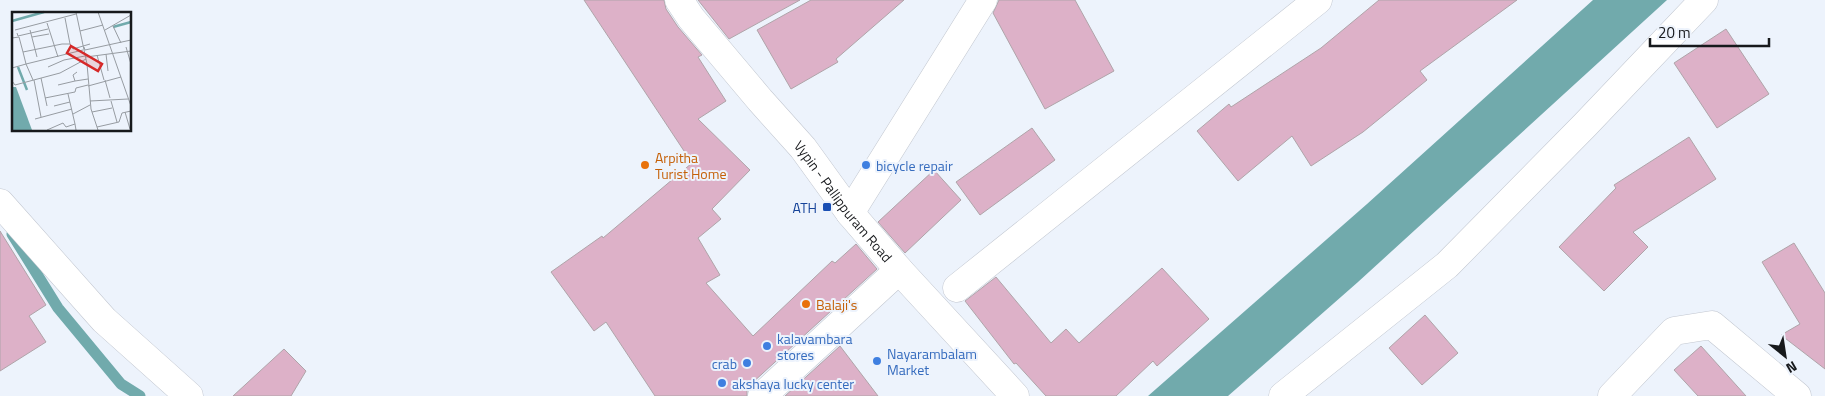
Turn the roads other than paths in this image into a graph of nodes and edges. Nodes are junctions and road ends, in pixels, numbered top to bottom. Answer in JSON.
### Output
{"nodes":[{"id":1,"x":679,"y":0,"type":"edge"},
{"id":2,"x":983,"y":0,"type":"edge"},
{"id":3,"x":1318,"y":0,"type":"edge"},
{"id":4,"x":1704,"y":0,"type":"edge"},
{"id":5,"x":0,"y":203,"type":"edge"},
{"id":6,"x":850,"y":213,"type":"junction"},
{"id":7,"x":899,"y":270,"type":"junction"},
{"id":8,"x":957,"y":288,"type":"dead end"},
{"id":9,"x":1007,"y":387,"type":"edge"},
{"id":10,"x":189,"y":396,"type":"edge"},
{"id":11,"x":762,"y":396,"type":"edge"},
{"id":12,"x":1283,"y":396,"type":"edge"},
{"id":13,"x":1612,"y":396,"type":"edge"},
{"id":14,"x":1798,"y":396,"type":"edge"}],
"edges":[{"from":1,"to":6,"type":"street","name":"Vypin - Pallippuram Road"},
{"from":2,"to":6,"type":"street"},
{"from":3,"to":8,"type":"street"},
{"from":4,"to":12,"type":"street"},
{"from":5,"to":10,"type":"street"},
{"from":6,"to":7,"type":"street","name":"Vypin - Pallippuram Road"},
{"from":7,"to":9,"type":"street","name":"Vypin - Pallippuram Road"},
{"from":7,"to":11,"type":"street"},
{"from":13,"to":14,"type":"street"}]}
